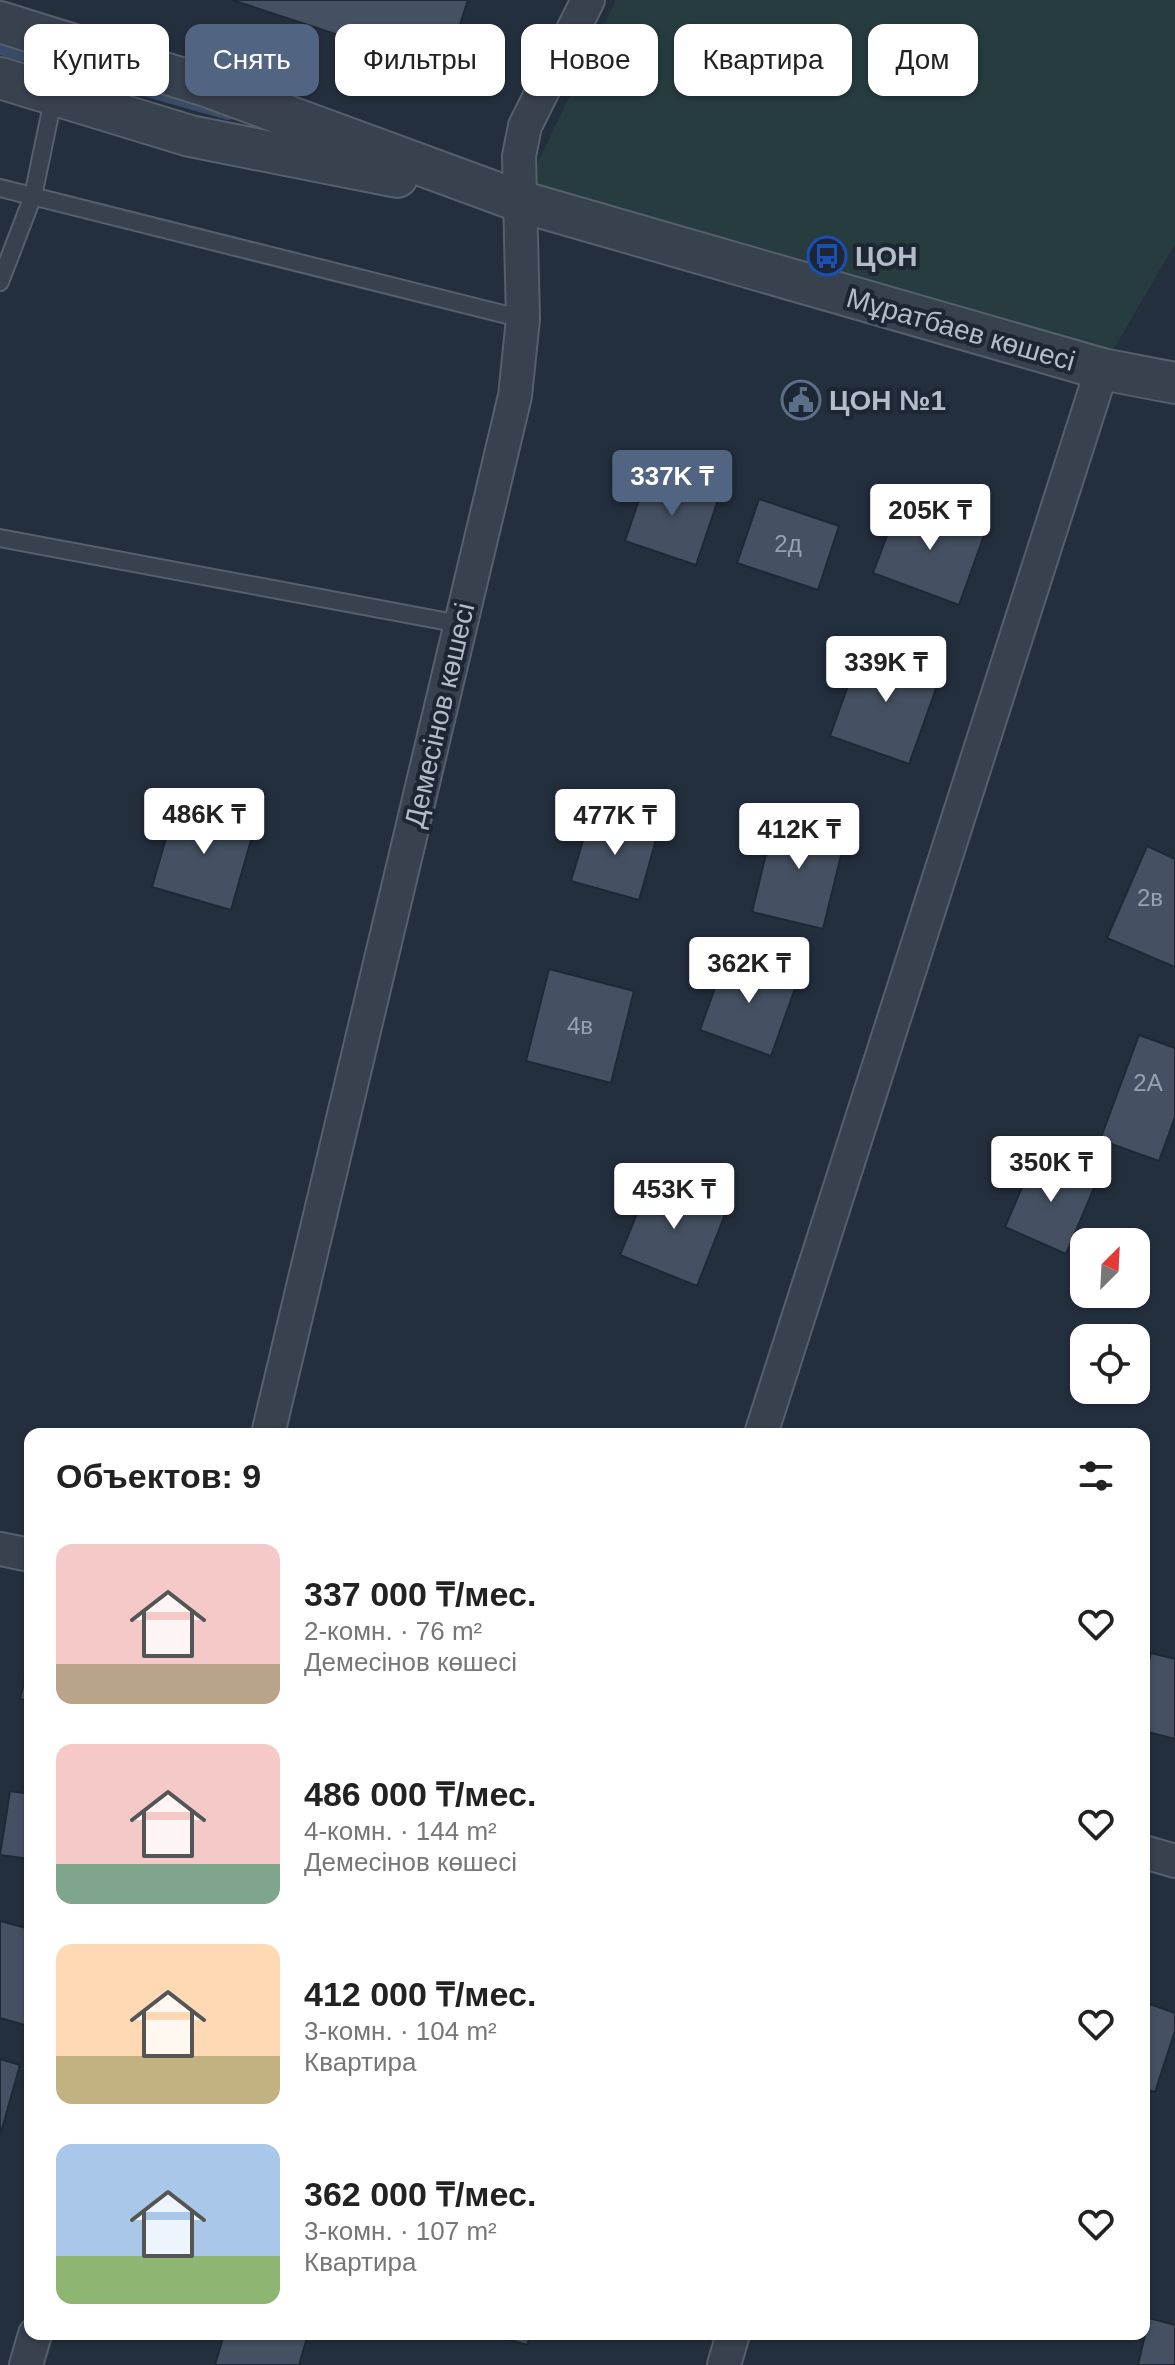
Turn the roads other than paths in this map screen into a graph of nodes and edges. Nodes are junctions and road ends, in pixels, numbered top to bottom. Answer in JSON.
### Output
{"nodes":[{"id":1,"x":588,"y":0,"type":"edge"},
{"id":2,"x":10,"y":23,"type":"edge"},
{"id":3,"x":19,"y":84,"type":"edge"},
{"id":4,"x":0,"y":188,"type":"edge"},
{"id":5,"x":33,"y":196,"type":"junction"},
{"id":6,"x":519,"y":201,"type":"junction"},
{"id":7,"x":0,"y":282,"type":"edge"},
{"id":8,"x":523,"y":319,"type":"junction"},
{"id":9,"x":1102,"y":369,"type":"junction"},
{"id":10,"x":1175,"y":383,"type":"edge"},
{"id":11,"x":0,"y":538,"type":"edge"},
{"id":12,"x":460,"y":624,"type":"junction"},
{"id":13,"x":269,"y":1428,"type":"edge"},
{"id":14,"x":763,"y":1428,"type":"edge"},
{"id":15,"x":0,"y":1549,"type":"edge"},
{"id":16,"x":24,"y":1554,"type":"edge"},
{"id":17,"x":1150,"y":1854,"type":"edge"},
{"id":18,"x":1175,"y":1861,"type":"edge"},
{"id":19,"x":33,"y":2340,"type":"edge"},
{"id":20,"x":731,"y":2340,"type":"edge"},
{"id":21,"x":26,"y":2365,"type":"edge"},
{"id":22,"x":724,"y":2365,"type":"edge"}],
"edges":[{"from":1,"to":6,"type":"street","name":"Демесінов көшесі"},
{"from":2,"to":6,"type":"street"},
{"from":3,"to":5,"type":"lane"},
{"from":3,"to":6,"type":"street"},
{"from":4,"to":5,"type":"lane"},
{"from":5,"to":7,"type":"lane"},
{"from":5,"to":8,"type":"lane"},
{"from":6,"to":8,"type":"street","name":"Демесінов көшесі"},
{"from":6,"to":9,"type":"street","name":"Мұратбаев көшесі"},
{"from":8,"to":12,"type":"street","name":"Демесінов көшесі"},
{"from":9,"to":10,"type":"street","name":"Мұратбаев көшесі"},
{"from":9,"to":14,"type":"street"},
{"from":11,"to":12,"type":"lane"},
{"from":12,"to":13,"type":"street","name":"Демесінов көшесі"},
{"from":15,"to":16,"type":"street"},
{"from":17,"to":18,"type":"street"},
{"from":19,"to":21,"type":"street"},
{"from":20,"to":22,"type":"street"}]}
